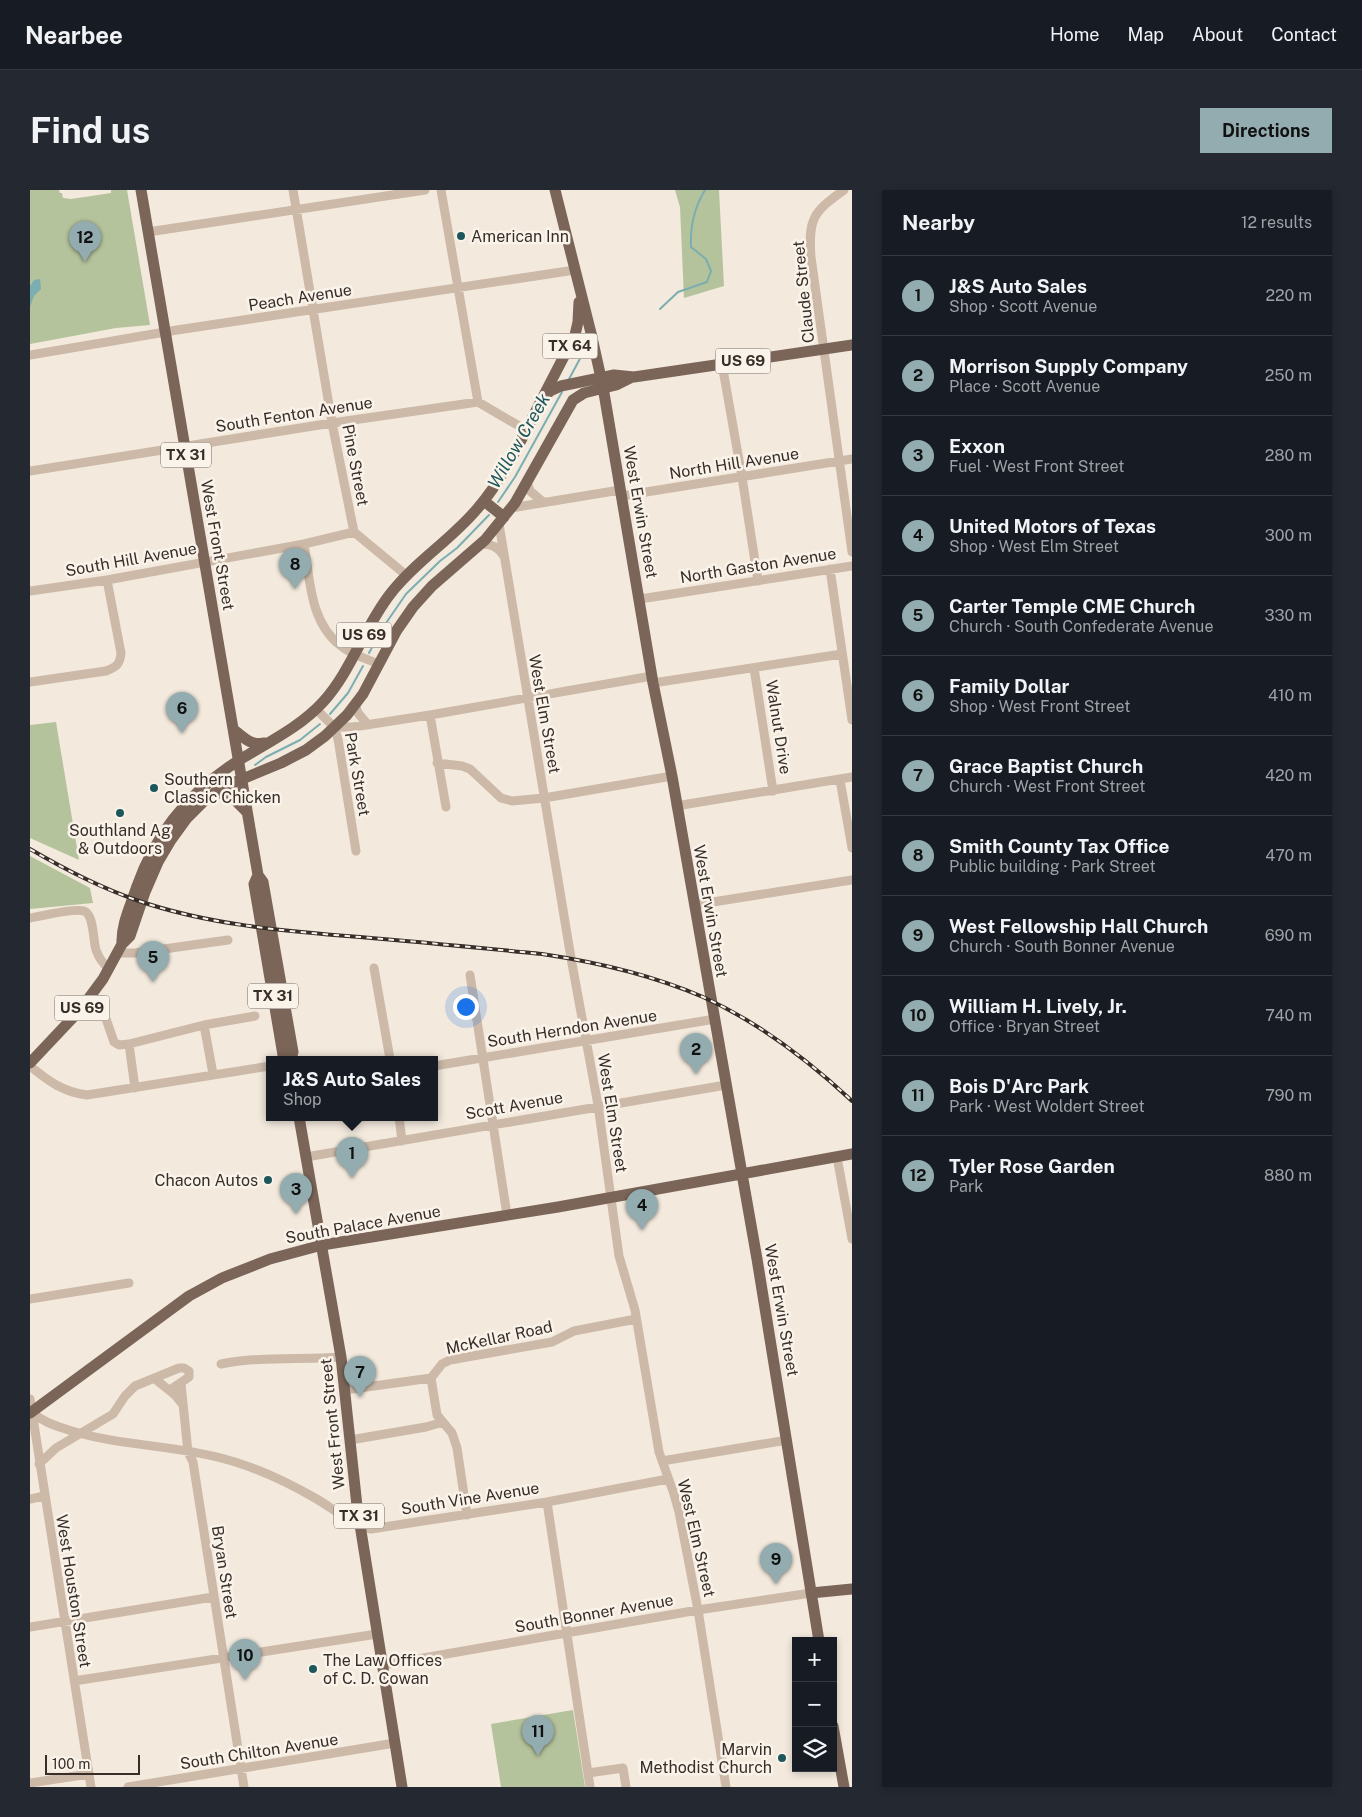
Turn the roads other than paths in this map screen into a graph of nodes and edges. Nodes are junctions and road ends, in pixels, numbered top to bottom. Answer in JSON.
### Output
{"nodes":[{"id":1,"x":141,"y":190,"type":"edge"},
{"id":2,"x":294,"y":190,"type":"edge"},
{"id":3,"x":425,"y":190,"type":"edge"},
{"id":4,"x":441,"y":190,"type":"edge"},
{"id":5,"x":555,"y":190,"type":"edge"},
{"id":6,"x":844,"y":190,"type":"edge"},
{"id":7,"x":297,"y":210,"type":"junction"},
{"id":8,"x":148,"y":232,"type":"junction"},
{"id":9,"x":575,"y":270,"type":"junction"},
{"id":10,"x":458,"y":288,"type":"junction"},
{"id":11,"x":579,"y":288,"type":"junction"},
{"id":12,"x":313,"y":310,"type":"junction"},
{"id":13,"x":166,"y":332,"type":"junction"},
{"id":14,"x":852,"y":345,"type":"edge"},
{"id":15,"x":824,"y":349,"type":"junction"},
{"id":16,"x":30,"y":355,"type":"edge"},
{"id":17,"x":722,"y":364,"type":"junction"},
{"id":18,"x":602,"y":383,"type":"junction"},
{"id":19,"x":579,"y":395,"type":"junction"},
{"id":20,"x":542,"y":399,"type":"junction"},
{"id":21,"x":478,"y":402,"type":"junction"},
{"id":22,"x":608,"y":418,"type":"junction"},
{"id":23,"x":332,"y":423,"type":"junction"},
{"id":24,"x":526,"y":430,"type":"junction"},
{"id":25,"x":184,"y":447,"type":"junction"},
{"id":26,"x":852,"y":458,"type":"edge"},
{"id":27,"x":840,"y":461,"type":"junction"},
{"id":28,"x":30,"y":471,"type":"edge"},
{"id":29,"x":742,"y":477,"type":"junction"},
{"id":30,"x":527,"y":482,"type":"junction"},
{"id":31,"x":621,"y":493,"type":"junction"},
{"id":32,"x":484,"y":501,"type":"junction"},
{"id":33,"x":543,"y":502,"type":"junction"},
{"id":34,"x":505,"y":516,"type":"junction"},
{"id":35,"x":354,"y":532,"type":"junction"},
{"id":36,"x":304,"y":544,"type":"junction"},
{"id":37,"x":480,"y":544,"type":"junction"},
{"id":38,"x":852,"y":552,"type":"edge"},
{"id":39,"x":504,"y":558,"type":"junction"},
{"id":40,"x":204,"y":561,"type":"junction"},
{"id":41,"x":852,"y":566,"type":"edge"},
{"id":42,"x":830,"y":569,"type":"junction"},
{"id":43,"x":406,"y":575,"type":"junction"},
{"id":44,"x":107,"y":580,"type":"junction"},
{"id":45,"x":758,"y":581,"type":"junction"},
{"id":46,"x":30,"y":591,"type":"edge"},
{"id":47,"x":640,"y":599,"type":"junction"},
{"id":48,"x":355,"y":654,"type":"junction"},
{"id":49,"x":842,"y":654,"type":"junction"},
{"id":50,"x":379,"y":664,"type":"junction"},
{"id":51,"x":754,"y":668,"type":"junction"},
{"id":52,"x":653,"y":680,"type":"junction"},
{"id":53,"x":30,"y":682,"type":"edge"},
{"id":54,"x":527,"y":698,"type":"junction"},
{"id":55,"x":355,"y":704,"type":"junction"},
{"id":56,"x":316,"y":709,"type":"junction"},
{"id":57,"x":430,"y":715,"type":"junction"},
{"id":58,"x":852,"y":720,"type":"edge"},
{"id":59,"x":368,"y":725,"type":"junction"},
{"id":60,"x":334,"y":728,"type":"junction"},
{"id":61,"x":233,"y":729,"type":"junction"},
{"id":62,"x":267,"y":743,"type":"junction"},
{"id":63,"x":239,"y":760,"type":"junction"},
{"id":64,"x":438,"y":763,"type":"junction"},
{"id":65,"x":672,"y":776,"type":"junction"},
{"id":66,"x":242,"y":778,"type":"junction"},
{"id":67,"x":852,"y":778,"type":"edge"},
{"id":68,"x":840,"y":780,"type":"junction"},
{"id":69,"x":774,"y":791,"type":"junction"},
{"id":70,"x":215,"y":792,"type":"junction"},
{"id":71,"x":544,"y":798,"type":"junction"},
{"id":72,"x":676,"y":806,"type":"junction"},
{"id":73,"x":446,"y":807,"type":"dead end"},
{"id":74,"x":247,"y":812,"type":"junction"},
{"id":75,"x":852,"y":848,"type":"edge"},
{"id":76,"x":356,"y":851,"type":"dead end"},
{"id":77,"x":258,"y":875,"type":"junction"},
{"id":78,"x":852,"y":880,"type":"edge"},
{"id":79,"x":694,"y":905,"type":"junction"},
{"id":80,"x":30,"y":918,"type":"edge"},
{"id":81,"x":228,"y":940,"type":"dead end"},
{"id":82,"x":120,"y":948,"type":"junction"},
{"id":83,"x":374,"y":968,"type":"dead end"},
{"id":84,"x":109,"y":969,"type":"junction"},
{"id":85,"x":470,"y":975,"type":"dead end"},
{"id":86,"x":90,"y":998,"type":"junction"},
{"id":87,"x":255,"y":1016,"type":"dead end"},
{"id":88,"x":715,"y":1019,"type":"junction"},
{"id":89,"x":204,"y":1025,"type":"junction"},
{"id":90,"x":586,"y":1041,"type":"junction"},
{"id":91,"x":129,"y":1044,"type":"junction"},
{"id":92,"x":284,"y":1056,"type":"edge"},
{"id":93,"x":292,"y":1056,"type":"edge"},
{"id":94,"x":389,"y":1056,"type":"edge"},
{"id":95,"x":482,"y":1058,"type":"junction"},
{"id":96,"x":30,"y":1064,"type":"edge"},
{"id":97,"x":438,"y":1065,"type":"edge"},
{"id":98,"x":266,"y":1067,"type":"edge"},
{"id":99,"x":213,"y":1074,"type":"junction"},
{"id":100,"x":726,"y":1085,"type":"junction"},
{"id":101,"x":135,"y":1088,"type":"junction"},
{"id":102,"x":598,"y":1105,"type":"junction"},
{"id":103,"x":300,"y":1121,"type":"edge"},
{"id":104,"x":400,"y":1121,"type":"edge"},
{"id":105,"x":493,"y":1124,"type":"junction"},
{"id":106,"x":402,"y":1141,"type":"junction"},
{"id":107,"x":852,"y":1154,"type":"edge"},
{"id":108,"x":306,"y":1157,"type":"junction"},
{"id":109,"x":837,"y":1157,"type":"junction"},
{"id":110,"x":742,"y":1174,"type":"junction"},
{"id":111,"x":610,"y":1197,"type":"junction"},
{"id":112,"x":507,"y":1215,"type":"junction"},
{"id":113,"x":852,"y":1239,"type":"edge"},
{"id":114,"x":322,"y":1245,"type":"junction"},
{"id":115,"x":129,"y":1283,"type":"dead end"},
{"id":116,"x":30,"y":1299,"type":"edge"},
{"id":117,"x":636,"y":1320,"type":"junction"},
{"id":118,"x":341,"y":1357,"type":"junction"},
{"id":119,"x":221,"y":1364,"type":"dead end"},
{"id":120,"x":154,"y":1378,"type":"junction"},
{"id":121,"x":431,"y":1378,"type":"junction"},
{"id":122,"x":181,"y":1384,"type":"junction"},
{"id":123,"x":170,"y":1390,"type":"junction"},
{"id":124,"x":346,"y":1390,"type":"junction"},
{"id":125,"x":30,"y":1399,"type":"edge"},
{"id":126,"x":184,"y":1408,"type":"junction"},
{"id":127,"x":31,"y":1412,"type":"edge"},
{"id":128,"x":443,"y":1422,"type":"junction"},
{"id":129,"x":81,"y":1434,"type":"junction"},
{"id":130,"x":350,"y":1440,"type":"junction"},
{"id":131,"x":787,"y":1440,"type":"junction"},
{"id":132,"x":188,"y":1452,"type":"junction"},
{"id":133,"x":662,"y":1461,"type":"junction"},
{"id":134,"x":39,"y":1464,"type":"junction"},
{"id":135,"x":668,"y":1479,"type":"junction"},
{"id":136,"x":44,"y":1496,"type":"junction"},
{"id":137,"x":30,"y":1499,"type":"edge"},
{"id":138,"x":547,"y":1502,"type":"junction"},
{"id":139,"x":468,"y":1516,"type":"junction"},
{"id":140,"x":361,"y":1525,"type":"junction"},
{"id":141,"x":852,"y":1589,"type":"edge"},
{"id":142,"x":811,"y":1593,"type":"junction"},
{"id":143,"x":213,"y":1597,"type":"junction"},
{"id":144,"x":698,"y":1610,"type":"junction"},
{"id":145,"x":65,"y":1621,"type":"junction"},
{"id":146,"x":30,"y":1626,"type":"edge"},
{"id":147,"x":567,"y":1633,"type":"junction"},
{"id":148,"x":377,"y":1634,"type":"junction"},
{"id":149,"x":818,"y":1637,"type":"edge"},
{"id":150,"x":223,"y":1657,"type":"junction"},
{"id":151,"x":383,"y":1665,"type":"junction"},
{"id":152,"x":74,"y":1681,"type":"junction"},
{"id":153,"x":833,"y":1727,"type":"edge"},
{"id":154,"x":395,"y":1743,"type":"junction"},
{"id":155,"x":241,"y":1769,"type":"junction"},
{"id":156,"x":588,"y":1773,"type":"junction"},
{"id":157,"x":89,"y":1774,"type":"junction"},
{"id":158,"x":30,"y":1784,"type":"edge"},
{"id":159,"x":91,"y":1787,"type":"edge"},
{"id":160,"x":128,"y":1787,"type":"edge"},
{"id":161,"x":244,"y":1787,"type":"edge"},
{"id":162,"x":402,"y":1787,"type":"edge"},
{"id":163,"x":590,"y":1787,"type":"edge"},
{"id":164,"x":626,"y":1787,"type":"edge"},
{"id":165,"x":726,"y":1787,"type":"edge"},
{"id":166,"x":844,"y":1787,"type":"edge"}],
"edges":[{"from":1,"to":8,"type":"main road","name":"West Front Street","number":"TX 31"},
{"from":2,"to":7,"type":"street","name":"Pine Street"},
{"from":3,"to":7,"type":"street"},
{"from":4,"to":10,"type":"street"},
{"from":5,"to":9,"type":"main road","name":"West Erwin Street","number":"TX 64"},
{"from":6,"to":15,"type":"street","name":"Claude Street"},
{"from":7,"to":8,"type":"street"},
{"from":7,"to":12,"type":"street","name":"Pine Street"},
{"from":8,"to":13,"type":"main road","name":"West Front Street","number":"TX 31"},
{"from":9,"to":10,"type":"street","name":"Peach Avenue"},
{"from":9,"to":11,"type":"main road","name":"West Erwin Street","number":"TX 64"},
{"from":10,"to":12,"type":"street","name":"Peach Avenue"},
{"from":10,"to":21,"type":"street"},
{"from":11,"to":18,"type":"main road","name":"West Erwin Street","number":"TX 64"},
{"from":11,"to":20,"type":"main road","number":"TX 64"},
{"from":12,"to":13,"type":"street","name":"Peach Avenue"},
{"from":12,"to":23,"type":"street","name":"Pine Street"},
{"from":13,"to":16,"type":"street","name":"Peach Avenue"},
{"from":13,"to":25,"type":"main road","name":"West Front Street","number":"TX 31"},
{"from":14,"to":15,"type":"main road","number":"US 69"},
{"from":15,"to":17,"type":"main road","number":"US 69"},
{"from":15,"to":27,"type":"street","name":"Claude Street"},
{"from":17,"to":18,"type":"main road","number":"US 69"},
{"from":17,"to":29,"type":"street"},
{"from":18,"to":19,"type":"main road","number":"US 69"},
{"from":18,"to":20,"type":"main road","number":"US 69"},
{"from":18,"to":22,"type":"main road","name":"West Erwin Street"},
{"from":19,"to":22,"type":"main road"},
{"from":19,"to":30,"type":"main road","number":"US 69"},
{"from":20,"to":24,"type":"main road","number":"US 69"},
{"from":21,"to":23,"type":"street","name":"South Fenton Avenue"},
{"from":21,"to":24,"type":"street"},
{"from":22,"to":31,"type":"main road","name":"West Erwin Street"},
{"from":23,"to":25,"type":"street","name":"South Fenton Avenue"},
{"from":23,"to":35,"type":"street","name":"Pine Street"},
{"from":24,"to":32,"type":"main road","number":"US 69"},
{"from":25,"to":28,"type":"street","name":"South Fenton Avenue"},
{"from":25,"to":40,"type":"main road","name":"West Front Street","number":"TX 31"},
{"from":26,"to":27,"type":"street","name":"North Hill Avenue"},
{"from":27,"to":29,"type":"street","name":"North Hill Avenue"},
{"from":27,"to":38,"type":"street","name":"Claude Street"},
{"from":29,"to":31,"type":"street","name":"North Hill Avenue"},
{"from":29,"to":45,"type":"street"},
{"from":30,"to":33,"type":"street"},
{"from":30,"to":34,"type":"main road","number":"US 69"},
{"from":31,"to":33,"type":"street"},
{"from":31,"to":47,"type":"main road","name":"West Erwin Street"},
{"from":32,"to":34,"type":"main road"},
{"from":32,"to":43,"type":"main road","number":"US 69"},
{"from":33,"to":34,"type":"street"},
{"from":34,"to":37,"type":"main road","number":"US 69"},
{"from":34,"to":39,"type":"street","name":"West Elm Street"},
{"from":35,"to":36,"type":"street","name":"South Hill Avenue"},
{"from":35,"to":43,"type":"street","name":"Pine Street"},
{"from":36,"to":40,"type":"street","name":"South Hill Avenue"},
{"from":36,"to":48,"type":"street"},
{"from":37,"to":39,"type":"street"},
{"from":37,"to":50,"type":"main road","number":"US 69"},
{"from":39,"to":54,"type":"street","name":"West Elm Street"},
{"from":40,"to":44,"type":"street","name":"South Hill Avenue"},
{"from":40,"to":61,"type":"main road","name":"West Front Street","number":"TX 31"},
{"from":41,"to":42,"type":"street","name":"North Gaston Avenue"},
{"from":42,"to":45,"type":"street","name":"North Gaston Avenue"},
{"from":42,"to":49,"type":"street"},
{"from":43,"to":48,"type":"main road","number":"US 69"},
{"from":44,"to":46,"type":"street","name":"South Hill Avenue"},
{"from":44,"to":53,"type":"street"},
{"from":45,"to":47,"type":"street","name":"North Gaston Avenue"},
{"from":47,"to":52,"type":"main road","name":"West Erwin Street"},
{"from":48,"to":50,"type":"street"},
{"from":48,"to":56,"type":"main road","number":"US 69"},
{"from":49,"to":51,"type":"street"},
{"from":49,"to":58,"type":"street"},
{"from":50,"to":55,"type":"main road","number":"US 69"},
{"from":51,"to":52,"type":"street"},
{"from":51,"to":69,"type":"street","name":"Walnut Drive"},
{"from":52,"to":54,"type":"street"},
{"from":52,"to":65,"type":"main road","name":"West Erwin Street"},
{"from":54,"to":57,"type":"street"},
{"from":54,"to":71,"type":"street","name":"West Elm Street"},
{"from":55,"to":59,"type":"street"},
{"from":55,"to":60,"type":"main road","number":"US 69"},
{"from":56,"to":60,"type":"street","name":"Park Street"},
{"from":56,"to":62,"type":"main road","number":"US 69"},
{"from":57,"to":59,"type":"street"},
{"from":57,"to":64,"type":"street"},
{"from":59,"to":60,"type":"street"},
{"from":60,"to":66,"type":"main road","number":"US 69"},
{"from":60,"to":76,"type":"street","name":"Park Street"},
{"from":61,"to":62,"type":"main road"},
{"from":61,"to":63,"type":"main road","name":"West Front Street","number":"TX 31"},
{"from":62,"to":63,"type":"main road","number":"US 69"},
{"from":63,"to":66,"type":"main road","name":"West Front Street","number":"TX 31"},
{"from":63,"to":82,"type":"main road","number":"US 69"},
{"from":64,"to":71,"type":"street"},
{"from":64,"to":73,"type":"street"},
{"from":65,"to":71,"type":"street"},
{"from":65,"to":72,"type":"main road","name":"West Erwin Street"},
{"from":66,"to":70,"type":"main road","number":"US 69"},
{"from":66,"to":74,"type":"main road","name":"West Front Street","number":"TX 31"},
{"from":67,"to":68,"type":"street"},
{"from":68,"to":69,"type":"street"},
{"from":68,"to":75,"type":"street"},
{"from":69,"to":72,"type":"street"},
{"from":70,"to":74,"type":"main road"},
{"from":70,"to":82,"type":"main road","number":"US 69"},
{"from":71,"to":90,"type":"street","name":"West Elm Street"},
{"from":72,"to":79,"type":"main road","name":"West Erwin Street"},
{"from":74,"to":77,"type":"main road","name":"West Front Street","number":"TX 31"},
{"from":77,"to":92,"type":"main road","name":"West Front Street","number":"TX 31"},
{"from":77,"to":93,"type":"main road","name":"West Front Street","number":"TX 31"},
{"from":78,"to":79,"type":"street"},
{"from":79,"to":88,"type":"main road","name":"West Erwin Street"},
{"from":80,"to":84,"type":"street"},
{"from":81,"to":82,"type":"street"},
{"from":82,"to":84,"type":"main road","number":"US 69"},
{"from":83,"to":94,"type":"street"},
{"from":84,"to":86,"type":"main road","number":"US 69"},
{"from":85,"to":95,"type":"street"},
{"from":86,"to":91,"type":"street"},
{"from":86,"to":96,"type":"main road","number":"US 69"},
{"from":87,"to":89,"type":"street"},
{"from":88,"to":90,"type":"street","name":"South Herndon Avenue"},
{"from":88,"to":100,"type":"main road","name":"West Erwin Street"},
{"from":89,"to":91,"type":"street"},
{"from":89,"to":99,"type":"street"},
{"from":90,"to":95,"type":"street","name":"South Herndon Avenue"},
{"from":90,"to":102,"type":"street","name":"West Elm Street"},
{"from":91,"to":101,"type":"street"},
{"from":95,"to":97,"type":"street","name":"South Herndon Avenue"},
{"from":95,"to":105,"type":"street"},
{"from":96,"to":101,"type":"street"},
{"from":98,"to":99,"type":"street"},
{"from":99,"to":101,"type":"street"},
{"from":100,"to":102,"type":"street","name":"Scott Avenue"},
{"from":100,"to":110,"type":"main road","name":"West Erwin Street"},
{"from":102,"to":105,"type":"street","name":"Scott Avenue"},
{"from":102,"to":111,"type":"street","name":"West Elm Street"},
{"from":103,"to":108,"type":"main road","name":"West Front Street","number":"TX 31"},
{"from":104,"to":106,"type":"street"},
{"from":105,"to":106,"type":"street","name":"Scott Avenue"},
{"from":105,"to":112,"type":"street"},
{"from":106,"to":108,"type":"street","name":"Scott Avenue"},
{"from":107,"to":109,"type":"main road","name":"South Palace Avenue"},
{"from":108,"to":114,"type":"main road","name":"West Front Street","number":"TX 31"},
{"from":109,"to":110,"type":"main road","name":"South Palace Avenue"},
{"from":109,"to":113,"type":"street"},
{"from":110,"to":111,"type":"main road","name":"South Palace Avenue"},
{"from":110,"to":131,"type":"main road","name":"West Erwin Street"},
{"from":111,"to":112,"type":"main road","name":"South Palace Avenue"},
{"from":111,"to":117,"type":"street","name":"West Elm Street"},
{"from":112,"to":114,"type":"main road","name":"South Palace Avenue"},
{"from":114,"to":118,"type":"main road","name":"West Front Street","number":"TX 31"},
{"from":114,"to":127,"type":"main road","name":"South Palace Avenue"},
{"from":115,"to":116,"type":"street"},
{"from":117,"to":121,"type":"street","name":"McKellar Road"},
{"from":117,"to":133,"type":"street","name":"West Elm Street"},
{"from":118,"to":119,"type":"street"},
{"from":118,"to":124,"type":"main road","name":"West Front Street","number":"TX 31"},
{"from":120,"to":122,"type":"street","name":"Bryan Street"},
{"from":120,"to":123,"type":"street"},
{"from":120,"to":129,"type":"street"},
{"from":121,"to":124,"type":"street"},
{"from":121,"to":128,"type":"street"},
{"from":122,"to":123,"type":"street"},
{"from":122,"to":126,"type":"street","name":"Bryan Street"},
{"from":123,"to":126,"type":"street"},
{"from":124,"to":130,"type":"main road","name":"West Front Street","number":"TX 31"},
{"from":125,"to":127,"type":"street","name":"West Houston Street"},
{"from":126,"to":132,"type":"street","name":"Bryan Street"},
{"from":127,"to":129,"type":"street","name":"South Vine Avenue"},
{"from":127,"to":134,"type":"street","name":"West Houston Street"},
{"from":128,"to":130,"type":"street"},
{"from":128,"to":139,"type":"street"},
{"from":129,"to":132,"type":"street","name":"South Vine Avenue"},
{"from":129,"to":134,"type":"street"},
{"from":130,"to":140,"type":"main road","name":"West Front Street","number":"TX 31"},
{"from":131,"to":133,"type":"street"},
{"from":131,"to":142,"type":"main road","name":"West Erwin Street"},
{"from":132,"to":140,"type":"street","name":"South Vine Avenue"},
{"from":132,"to":143,"type":"street","name":"Bryan Street"},
{"from":133,"to":135,"type":"street","name":"West Elm Street"},
{"from":134,"to":136,"type":"street","name":"West Houston Street"},
{"from":135,"to":138,"type":"street","name":"South Vine Avenue"},
{"from":135,"to":144,"type":"street","name":"West Elm Street"},
{"from":136,"to":137,"type":"street"},
{"from":136,"to":145,"type":"street","name":"West Houston Street"},
{"from":138,"to":139,"type":"street","name":"South Vine Avenue"},
{"from":138,"to":147,"type":"street"},
{"from":139,"to":140,"type":"street","name":"South Vine Avenue"},
{"from":140,"to":148,"type":"main road","name":"West Front Street","number":"TX 31"},
{"from":141,"to":142,"type":"main road"},
{"from":142,"to":144,"type":"street","name":"South Bonner Avenue"},
{"from":142,"to":149,"type":"main road","name":"West Erwin Street"},
{"from":143,"to":145,"type":"street"},
{"from":143,"to":150,"type":"street","name":"Bryan Street"},
{"from":144,"to":147,"type":"street","name":"South Bonner Avenue"},
{"from":144,"to":165,"type":"street","name":"West Elm Street"},
{"from":145,"to":146,"type":"street"},
{"from":145,"to":152,"type":"street","name":"West Houston Street"},
{"from":147,"to":151,"type":"street","name":"South Bonner Avenue"},
{"from":147,"to":156,"type":"street"},
{"from":148,"to":150,"type":"street"},
{"from":148,"to":151,"type":"main road","name":"West Front Street","number":"TX 31"},
{"from":150,"to":152,"type":"street"},
{"from":150,"to":155,"type":"street","name":"Bryan Street"},
{"from":151,"to":154,"type":"main road","name":"West Front Street","number":"TX 31"},
{"from":152,"to":157,"type":"street","name":"West Houston Street"},
{"from":153,"to":166,"type":"main road"},
{"from":154,"to":155,"type":"street","name":"South Chilton Avenue"},
{"from":154,"to":162,"type":"main road","name":"West Front Street","number":"TX 31"},
{"from":155,"to":160,"type":"street","name":"South Chilton Avenue"},
{"from":155,"to":161,"type":"street","name":"Bryan Street"},
{"from":156,"to":163,"type":"street"},
{"from":156,"to":164,"type":"street"},
{"from":157,"to":158,"type":"street"},
{"from":157,"to":159,"type":"street","name":"West Houston Street"}]}
